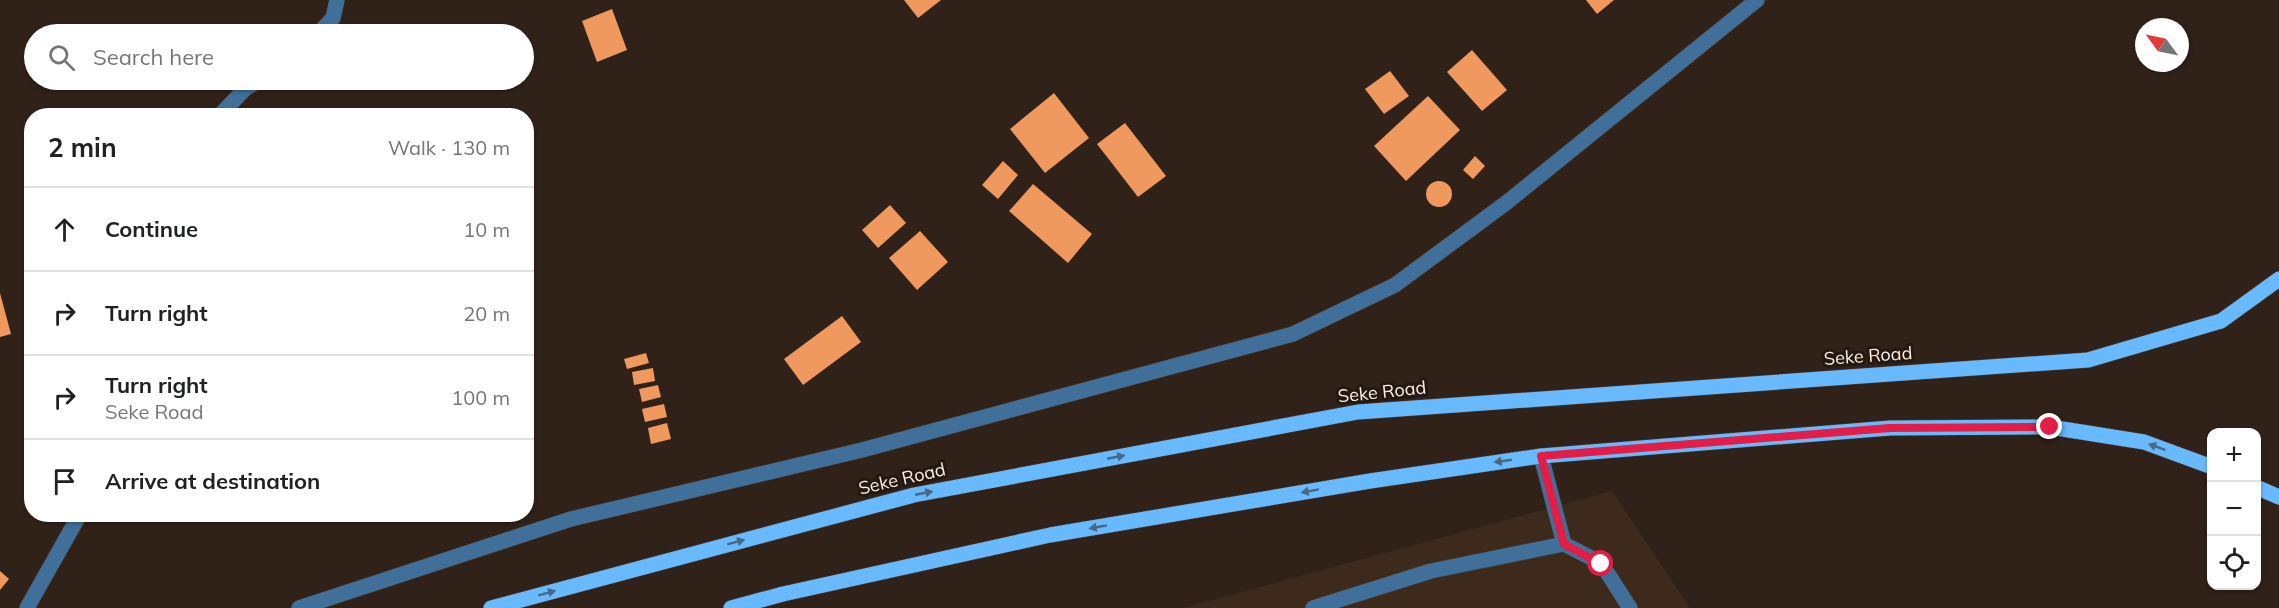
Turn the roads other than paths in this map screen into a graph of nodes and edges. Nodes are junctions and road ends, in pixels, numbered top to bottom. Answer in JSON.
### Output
{"nodes":[{"id":1,"x":337,"y":0,"type":"edge"},
{"id":2,"x":1757,"y":0,"type":"edge"},
{"id":3,"x":327,"y":24,"type":"edge"},
{"id":4,"x":244,"y":90,"type":"edge"},
{"id":5,"x":227,"y":108,"type":"edge"},
{"id":6,"x":2279,"y":279,"type":"edge"},
{"id":7,"x":1541,"y":456,"type":"junction"},
{"id":8,"x":2207,"y":466,"type":"edge"},
{"id":9,"x":2261,"y":489,"type":"edge"},
{"id":10,"x":2279,"y":497,"type":"edge"},
{"id":11,"x":75,"y":522,"type":"edge"},
{"id":12,"x":1564,"y":544,"type":"junction"},
{"id":13,"x":27,"y":608,"type":"edge"},
{"id":14,"x":299,"y":608,"type":"edge"},
{"id":15,"x":491,"y":608,"type":"edge"},
{"id":16,"x":731,"y":608,"type":"edge"},
{"id":17,"x":1313,"y":608,"type":"edge"},
{"id":18,"x":1630,"y":608,"type":"edge"}],
"edges":[{"from":1,"to":3,"type":"street"},
{"from":2,"to":14,"type":"street"},
{"from":4,"to":5,"type":"street"},
{"from":15,"to":6,"type":"main road","name":"Seke Road","one_way":true},
{"from":8,"to":7,"type":"main road","one_way":true},
{"from":7,"to":12,"type":"street"},
{"from":7,"to":16,"type":"main road","one_way":true},
{"from":9,"to":10,"type":"main road"},
{"from":11,"to":13,"type":"street"},
{"from":12,"to":17,"type":"street"},
{"from":12,"to":18,"type":"street"}]}
